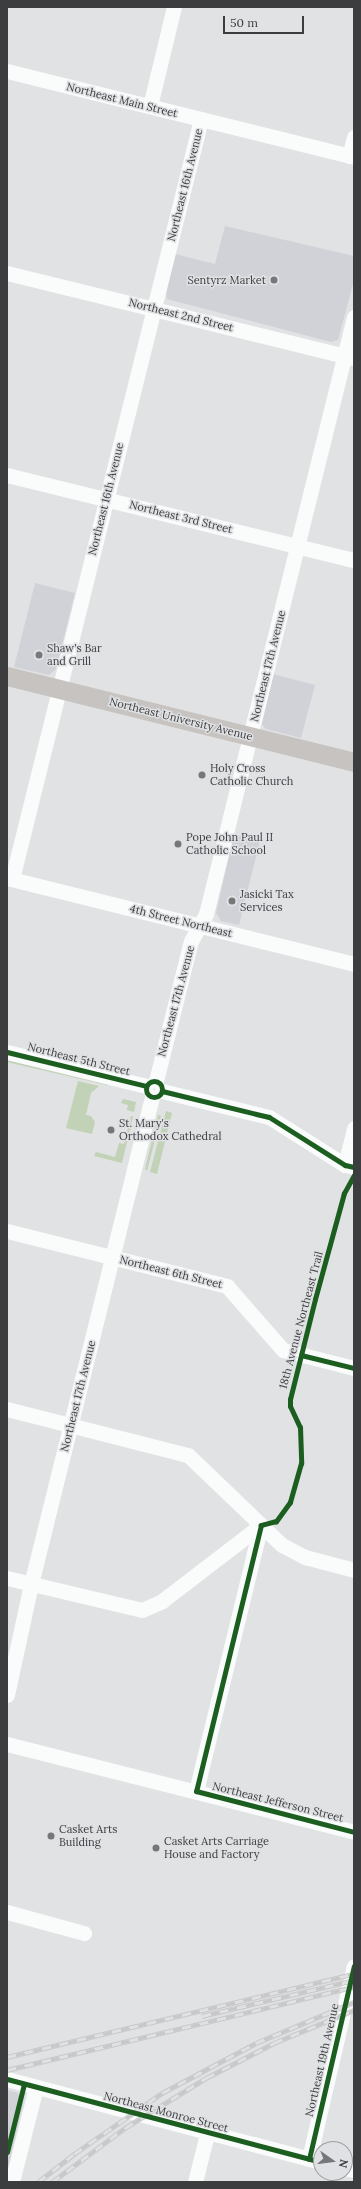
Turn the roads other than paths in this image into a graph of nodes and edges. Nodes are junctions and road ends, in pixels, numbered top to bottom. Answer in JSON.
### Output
{"nodes":[{"id":1,"x":174,"y":7,"type":"edge"},
{"id":2,"x":7,"y":71,"type":"edge"},
{"id":3,"x":150,"y":106,"type":"junction"},
{"id":4,"x":201,"y":119,"type":"junction"},
{"id":5,"x":354,"y":137,"type":"edge"},
{"id":6,"x":352,"y":157,"type":"edge"},
{"id":7,"x":7,"y":273,"type":"edge"},
{"id":8,"x":154,"y":308,"type":"junction"},
{"id":9,"x":354,"y":317,"type":"edge"},
{"id":10,"x":349,"y":357,"type":"edge"},
{"id":11,"x":7,"y":475,"type":"edge"},
{"id":12,"x":106,"y":499,"type":"junction"},
{"id":13,"x":297,"y":546,"type":"junction"},
{"id":14,"x":354,"y":560,"type":"edge"},
{"id":15,"x":7,"y":676,"type":"edge"},
{"id":16,"x":59,"y":689,"type":"junction"},
{"id":17,"x":251,"y":737,"type":"junction"},
{"id":18,"x":354,"y":762,"type":"edge"},
{"id":19,"x":9,"y":879,"type":"edge"},
{"id":20,"x":200,"y":926,"type":"junction"},
{"id":21,"x":354,"y":964,"type":"edge"},
{"id":22,"x":7,"y":1052,"type":"edge"},
{"id":23,"x":154,"y":1089,"type":"junction"},
{"id":24,"x":354,"y":1128,"type":"edge"},
{"id":25,"x":350,"y":1166,"type":"edge"},
{"id":26,"x":7,"y":1230,"type":"edge"},
{"id":27,"x":113,"y":1257,"type":"junction"},
{"id":28,"x":354,"y":1368,"type":"edge"},
{"id":29,"x":7,"y":1409,"type":"edge"},
{"id":30,"x":71,"y":1425,"type":"junction"},
{"id":31,"x":261,"y":1526,"type":"junction"},
{"id":32,"x":354,"y":1570,"type":"edge"},
{"id":33,"x":7,"y":1578,"type":"edge"},
{"id":34,"x":31,"y":1584,"type":"junction"},
{"id":35,"x":7,"y":1695,"type":"edge"},
{"id":36,"x":7,"y":1744,"type":"edge"},
{"id":37,"x":196,"y":1791,"type":"junction"},
{"id":38,"x":354,"y":1832,"type":"edge"},
{"id":39,"x":7,"y":1912,"type":"edge"},
{"id":40,"x":84,"y":1933,"type":"dead end"},
{"id":41,"x":354,"y":1966,"type":"edge"},
{"id":42,"x":7,"y":2079,"type":"edge"},
{"id":43,"x":36,"y":2087,"type":"junction"},
{"id":44,"x":207,"y":2134,"type":"junction"},
{"id":45,"x":319,"y":2141,"type":"edge"},
{"id":46,"x":313,"y":2160,"type":"edge"},
{"id":47,"x":12,"y":2182,"type":"edge"},
{"id":48,"x":195,"y":2182,"type":"edge"}],
"edges":[{"from":1,"to":3,"type":"street"},
{"from":2,"to":3,"type":"street","name":"Northeast Main Street"},
{"from":3,"to":4,"type":"street","name":"Northeast Main Street"},
{"from":4,"to":6,"type":"street","name":"Northeast Main Street"},
{"from":4,"to":8,"type":"street","name":"Northeast 16th Avenue"},
{"from":5,"to":6,"type":"street"},
{"from":7,"to":8,"type":"street","name":"Northeast 2nd Street"},
{"from":8,"to":10,"type":"street","name":"Northeast 2nd Street"},
{"from":8,"to":12,"type":"street","name":"Northeast 16th Avenue"},
{"from":9,"to":10,"type":"street","name":"Northeast 17th Avenue"},
{"from":10,"to":13,"type":"street","name":"Northeast 17th Avenue"},
{"from":11,"to":12,"type":"street","name":"Northeast 3rd Street"},
{"from":12,"to":13,"type":"street","name":"Northeast 3rd Street"},
{"from":12,"to":16,"type":"street","name":"Northeast 16th Avenue"},
{"from":13,"to":14,"type":"street","name":"Northeast 3rd Street"},
{"from":13,"to":17,"type":"street","name":"Northeast 17th Avenue"},
{"from":15,"to":16,"type":"main road","name":"Northeast University Avenue"},
{"from":16,"to":17,"type":"main road","name":"Northeast University Avenue"},
{"from":16,"to":19,"type":"street","name":"Northeast 16th Avenue"},
{"from":17,"to":18,"type":"main road","name":"Northeast University Avenue"},
{"from":17,"to":20,"type":"street","name":"Northeast 17th Avenue"},
{"from":19,"to":20,"type":"street","name":"4th Street Northeast"},
{"from":20,"to":21,"type":"street","name":"4th Street Northeast"},
{"from":20,"to":23,"type":"street","name":"Northeast 17th Avenue"},
{"from":22,"to":23,"type":"street","name":"Northeast 5th Street"},
{"from":23,"to":25,"type":"street","name":"Northeast 5th Street"},
{"from":23,"to":27,"type":"street","name":"Northeast 17th Avenue"},
{"from":24,"to":25,"type":"street"},
{"from":26,"to":27,"type":"street","name":"Northeast 6th Street"},
{"from":27,"to":28,"type":"street","name":"Northeast 6th Street"},
{"from":27,"to":30,"type":"street","name":"Northeast 17th Avenue"},
{"from":29,"to":30,"type":"street"},
{"from":30,"to":31,"type":"street"},
{"from":30,"to":34,"type":"street","name":"Northeast 17th Avenue"},
{"from":31,"to":32,"type":"street"},
{"from":31,"to":34,"type":"street"},
{"from":31,"to":37,"type":"street"},
{"from":33,"to":34,"type":"street"},
{"from":34,"to":35,"type":"street","name":"Northeast 17th Avenue"},
{"from":36,"to":37,"type":"street","name":"Northeast Jefferson Street"},
{"from":37,"to":38,"type":"street","name":"Northeast Jefferson Street"},
{"from":39,"to":40,"type":"street"},
{"from":41,"to":45,"type":"street","name":"Northeast 19th Avenue"},
{"from":42,"to":43,"type":"street","name":"Northeast Monroe Street"},
{"from":43,"to":44,"type":"street","name":"Northeast Monroe Street"},
{"from":43,"to":47,"type":"street"},
{"from":44,"to":46,"type":"street","name":"Northeast Monroe Street"},
{"from":44,"to":48,"type":"street"}]}
